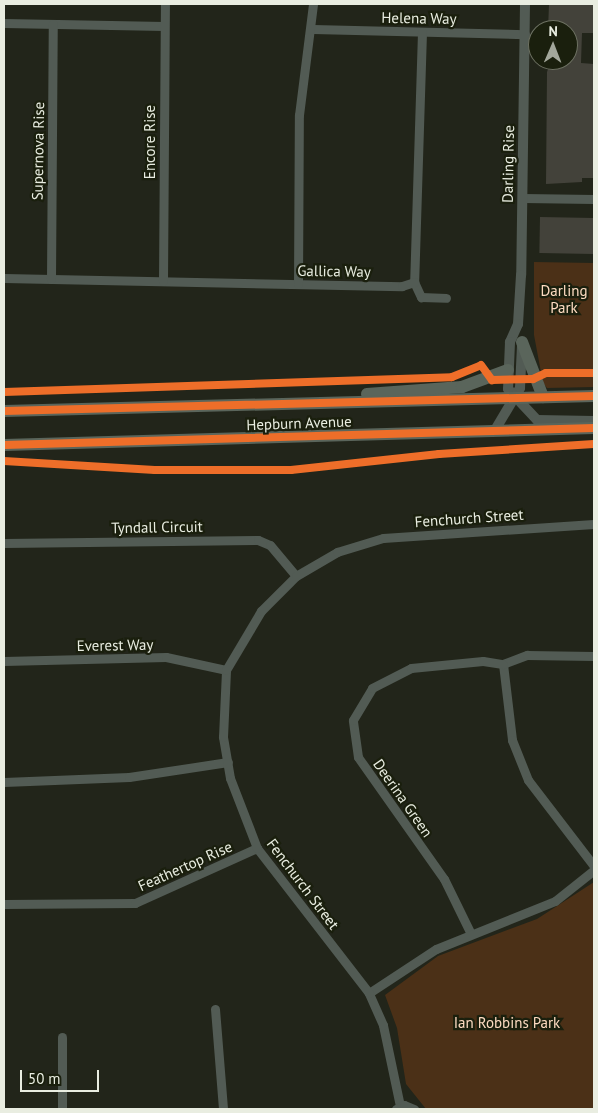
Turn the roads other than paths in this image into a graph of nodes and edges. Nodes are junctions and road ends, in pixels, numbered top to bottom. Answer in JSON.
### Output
{"nodes":[{"id":1,"x":165,"y":4,"type":"edge"},
{"id":2,"x":313,"y":4,"type":"edge"},
{"id":3,"x":525,"y":4,"type":"edge"},
{"id":4,"x":4,"y":23,"type":"edge"},
{"id":5,"x":53,"y":24,"type":"junction"},
{"id":6,"x":164,"y":26,"type":"junction"},
{"id":7,"x":313,"y":29,"type":"junction"},
{"id":8,"x":422,"y":32,"type":"junction"},
{"id":9,"x":525,"y":34,"type":"junction"},
{"id":10,"x":523,"y":198,"type":"junction"},
{"id":11,"x":594,"y":199,"type":"edge"},
{"id":12,"x":4,"y":278,"type":"edge"},
{"id":13,"x":51,"y":279,"type":"junction"},
{"id":14,"x":164,"y":281,"type":"junction"},
{"id":15,"x":414,"y":282,"type":"junction"},
{"id":16,"x":298,"y":284,"type":"junction"},
{"id":17,"x":446,"y":298,"type":"dead end"},
{"id":18,"x":518,"y":324,"type":"junction"},
{"id":19,"x":522,"y":342,"type":"junction"},
{"id":20,"x":508,"y":370,"type":"junction"},
{"id":21,"x":594,"y":396,"type":"edge"},
{"id":22,"x":543,"y":397,"type":"junction"},
{"id":23,"x":515,"y":399,"type":"junction"},
{"id":24,"x":324,"y":403,"type":"junction"},
{"id":25,"x":4,"y":411,"type":"edge"},
{"id":26,"x":594,"y":421,"type":"edge"},
{"id":27,"x":594,"y":428,"type":"edge"},
{"id":28,"x":495,"y":430,"type":"junction"},
{"id":29,"x":4,"y":445,"type":"edge"},
{"id":30,"x":594,"y":524,"type":"edge"},
{"id":31,"x":4,"y":543,"type":"edge"},
{"id":32,"x":296,"y":576,"type":"junction"},
{"id":33,"x":594,"y":656,"type":"edge"},
{"id":34,"x":4,"y":661,"type":"edge"},
{"id":35,"x":502,"y":664,"type":"junction"},
{"id":36,"x":226,"y":670,"type":"junction"},
{"id":37,"x":228,"y":762,"type":"junction"},
{"id":38,"x":4,"y":782,"type":"edge"},
{"id":39,"x":257,"y":848,"type":"junction"},
{"id":40,"x":594,"y":868,"type":"edge"},
{"id":41,"x":4,"y":904,"type":"edge"},
{"id":42,"x":471,"y":934,"type":"junction"},
{"id":43,"x":369,"y":993,"type":"junction"},
{"id":44,"x":215,"y":1009,"type":"dead end"},
{"id":45,"x":62,"y":1037,"type":"dead end"},
{"id":46,"x":398,"y":1108,"type":"edge"},
{"id":47,"x":62,"y":1109,"type":"edge"},
{"id":48,"x":223,"y":1109,"type":"edge"},
{"id":49,"x":414,"y":1109,"type":"edge"}],
"edges":[{"from":1,"to":6,"type":"street","name":"Encore Rise"},
{"from":2,"to":7,"type":"street"},
{"from":3,"to":9,"type":"street","name":"Darling Rise"},
{"from":4,"to":5,"type":"street"},
{"from":5,"to":6,"type":"street"},
{"from":5,"to":13,"type":"street","name":"Supernova Rise"},
{"from":6,"to":14,"type":"street","name":"Encore Rise"},
{"from":7,"to":8,"type":"street","name":"Helena Way"},
{"from":7,"to":16,"type":"street"},
{"from":8,"to":9,"type":"street","name":"Helena Way"},
{"from":8,"to":15,"type":"street"},
{"from":9,"to":10,"type":"street","name":"Darling Rise"},
{"from":10,"to":11,"type":"street"},
{"from":10,"to":18,"type":"street","name":"Darling Rise"},
{"from":12,"to":13,"type":"street","name":"Gallica Way"},
{"from":13,"to":14,"type":"street","name":"Gallica Way"},
{"from":14,"to":16,"type":"street","name":"Gallica Way"},
{"from":15,"to":16,"type":"street","name":"Gallica Way"},
{"from":15,"to":17,"type":"street"},
{"from":18,"to":19,"type":"street","name":"Darling Rise"},
{"from":18,"to":20,"type":"street","name":"Darling Rise"},
{"from":19,"to":22,"type":"main road"},
{"from":19,"to":23,"type":"street","name":"Darling Rise"},
{"from":20,"to":23,"type":"street","name":"Darling Rise"},
{"from":20,"to":24,"type":"main road"},
{"from":21,"to":22,"type":"main road","name":"Hepburn Avenue"},
{"from":22,"to":23,"type":"main road","name":"Hepburn Avenue"},
{"from":23,"to":24,"type":"main road","name":"Hepburn Avenue"},
{"from":23,"to":26,"type":"street","name":"Darling Rise"},
{"from":23,"to":28,"type":"street","name":"Darling Rise"},
{"from":24,"to":25,"type":"main road","name":"Hepburn Avenue"},
{"from":27,"to":28,"type":"main road","name":"Hepburn Avenue"},
{"from":28,"to":29,"type":"main road","name":"Hepburn Avenue"},
{"from":30,"to":32,"type":"street","name":"Fenchurch Street"},
{"from":31,"to":32,"type":"street","name":"Tyndall Circuit"},
{"from":32,"to":36,"type":"street","name":"Fenchurch Street"},
{"from":33,"to":35,"type":"street"},
{"from":34,"to":36,"type":"street","name":"Everest Way"},
{"from":35,"to":40,"type":"street"},
{"from":35,"to":42,"type":"street","name":"Deerina Green"},
{"from":36,"to":37,"type":"street","name":"Fenchurch Street"},
{"from":37,"to":38,"type":"street"},
{"from":37,"to":39,"type":"street","name":"Fenchurch Street"},
{"from":39,"to":41,"type":"street","name":"Feathertop Rise"},
{"from":39,"to":43,"type":"street","name":"Fenchurch Street"},
{"from":40,"to":42,"type":"street"},
{"from":42,"to":43,"type":"street"},
{"from":43,"to":46,"type":"street","name":"Fenchurch Street"},
{"from":44,"to":48,"type":"street"},
{"from":45,"to":47,"type":"street"},
{"from":46,"to":49,"type":"street"}]}
